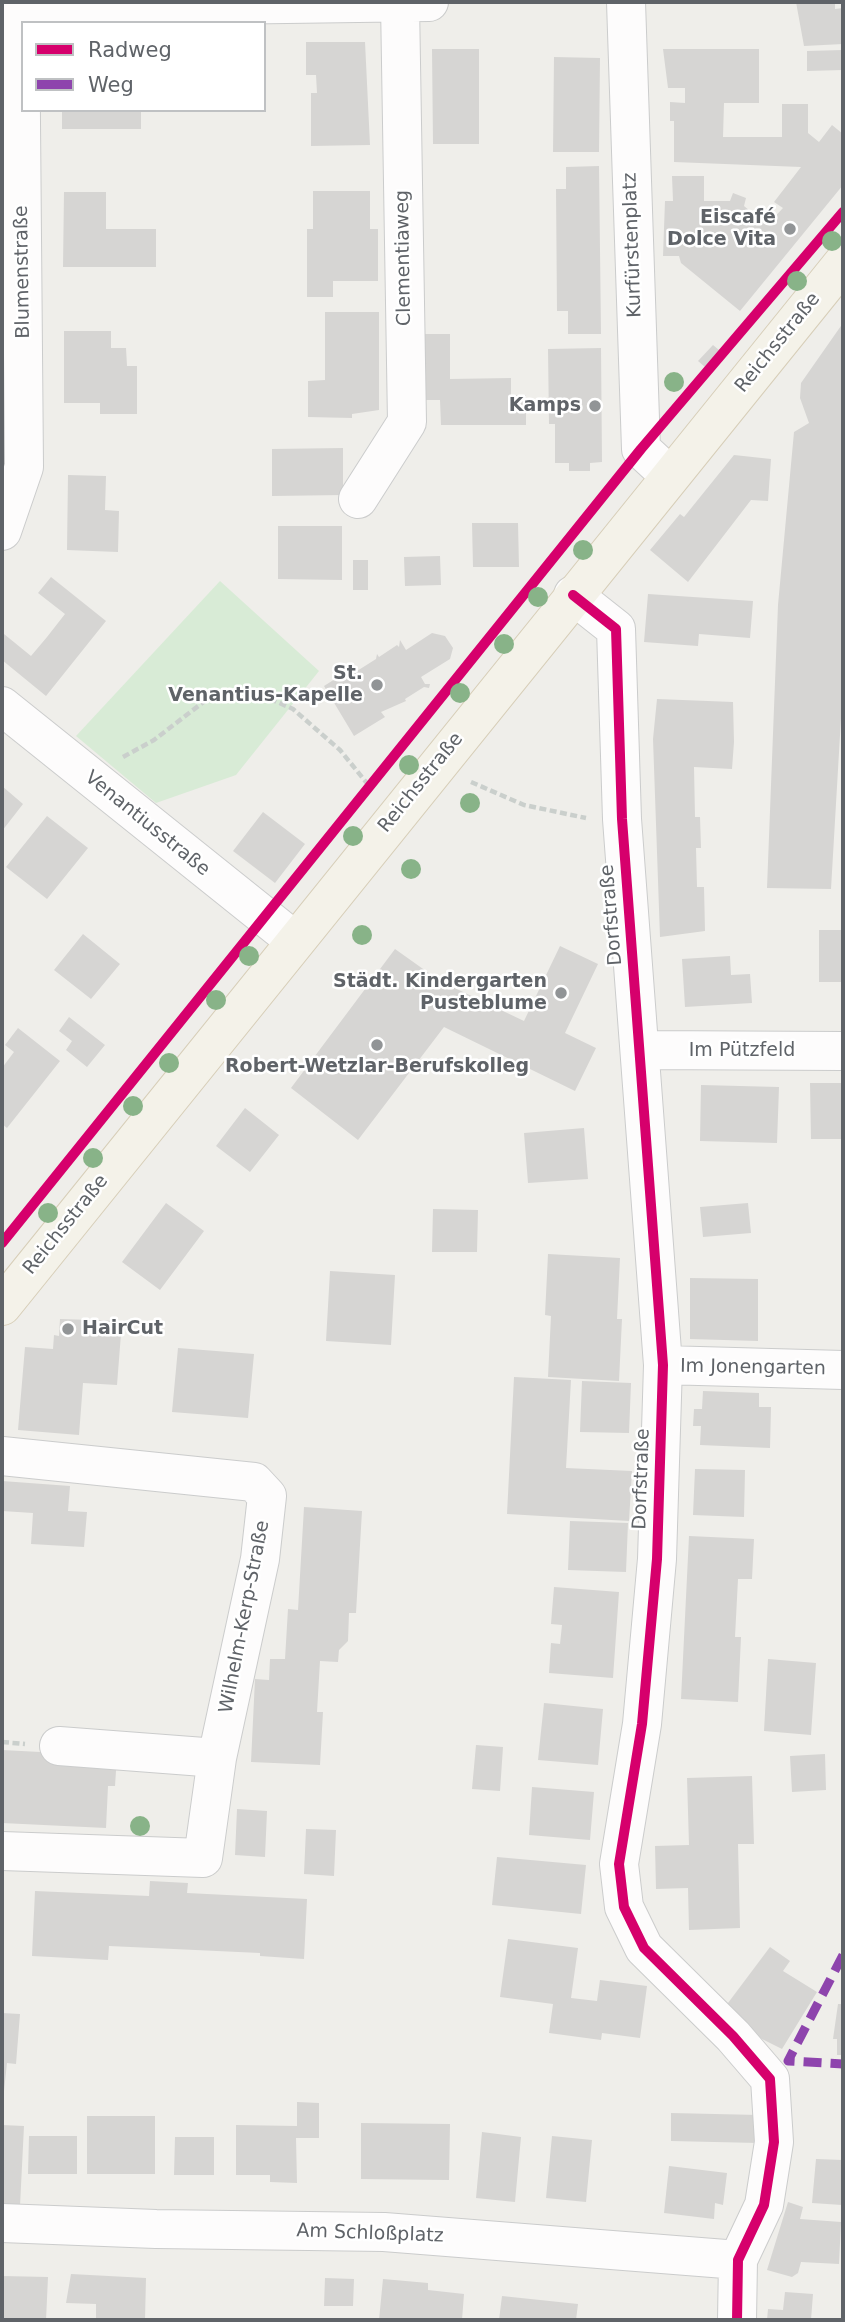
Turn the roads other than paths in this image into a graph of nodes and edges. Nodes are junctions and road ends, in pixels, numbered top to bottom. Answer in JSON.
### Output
{"nodes":[{"id":1,"x":429,"y":2,"type":"edge"},
{"id":2,"x":626,"y":2,"type":"edge"},
{"id":3,"x":400,"y":3,"type":"edge"},
{"id":4,"x":11,"y":8,"type":"edge"},
{"id":5,"x":843,"y":263,"type":"edge"},
{"id":6,"x":670,"y":475,"type":"junction"},
{"id":7,"x":358,"y":499,"type":"dead end"},
{"id":8,"x":2,"y":531,"type":"edge"},
{"id":9,"x":573,"y":595,"type":"junction"},
{"id":10,"x":2,"y":706,"type":"edge"},
{"id":11,"x":294,"y":940,"type":"junction"},
{"id":12,"x":640,"y":1051,"type":"junction"},
{"id":13,"x":843,"y":1051,"type":"edge"},
{"id":14,"x":2,"y":1306,"type":"edge"},
{"id":15,"x":663,"y":1365,"type":"junction"},
{"id":16,"x":843,"y":1370,"type":"edge"},
{"id":17,"x":2,"y":1456,"type":"edge"},
{"id":18,"x":59,"y":1746,"type":"dead end"},
{"id":19,"x":217,"y":1758,"type":"junction"},
{"id":20,"x":2,"y":1851,"type":"edge"},
{"id":21,"x":2,"y":2223,"type":"edge"},
{"id":22,"x":738,"y":2260,"type":"junction"},
{"id":23,"x":737,"y":2320,"type":"edge"}],
"edges":[{"from":1,"to":3,"type":"street"},
{"from":2,"to":6,"type":"street","name":"Kurfürstenplatz"},
{"from":3,"to":4,"type":"street"},
{"from":3,"to":7,"type":"street","name":"Clementiaweg"},
{"from":4,"to":8,"type":"street","name":"Blumenstraße"},
{"from":5,"to":6,"type":"main road","name":"Reichsstraße"},
{"from":6,"to":9,"type":"main road","name":"Reichsstraße"},
{"from":9,"to":11,"type":"main road","name":"Reichsstraße"},
{"from":9,"to":12,"type":"street","name":"Dorfstraße"},
{"from":10,"to":11,"type":"street","name":"Venantiusstraße"},
{"from":11,"to":14,"type":"main road","name":"Reichsstraße"},
{"from":12,"to":13,"type":"street","name":"Im Pützfeld"},
{"from":12,"to":15,"type":"street","name":"Dorfstraße"},
{"from":15,"to":16,"type":"street","name":"Im Jonengarten"},
{"from":15,"to":22,"type":"street","name":"Dorfstraße"},
{"from":17,"to":19,"type":"street","name":"Wilhelm-Kerp-Straße"},
{"from":18,"to":19,"type":"street"},
{"from":19,"to":20,"type":"street","name":"Wilhelm-Kerp-Straße"},
{"from":21,"to":22,"type":"street","name":"Am Schloßplatz"},
{"from":22,"to":23,"type":"street","name":"Dorfstraße"}]}
